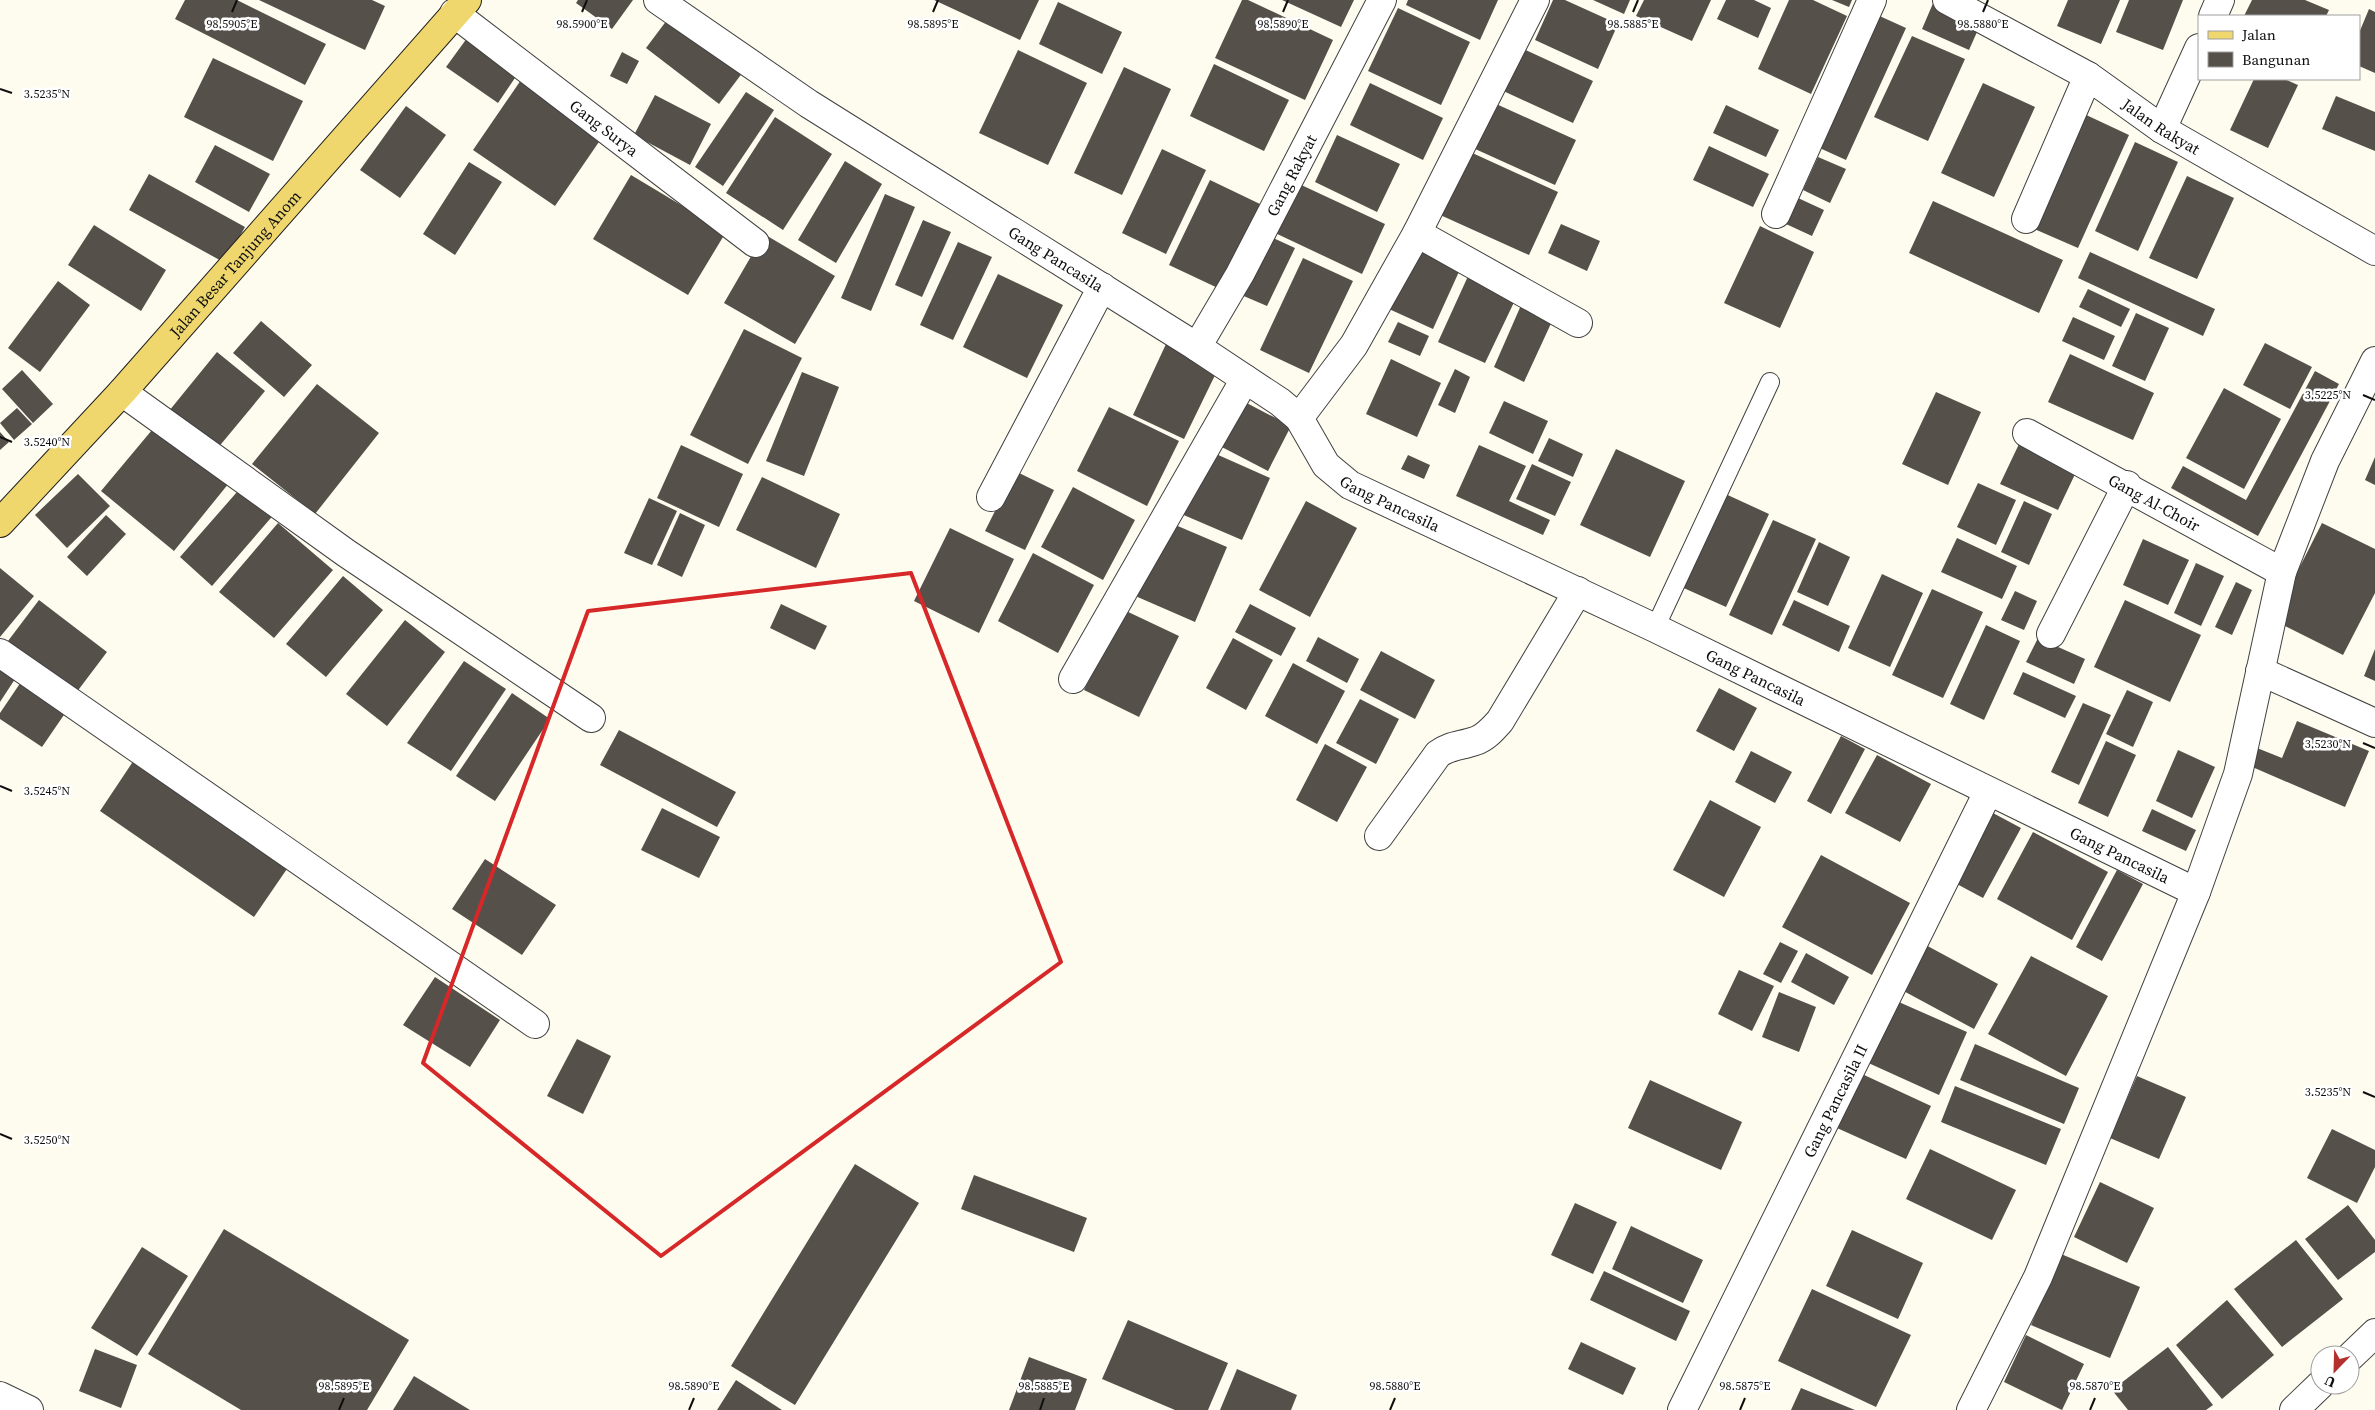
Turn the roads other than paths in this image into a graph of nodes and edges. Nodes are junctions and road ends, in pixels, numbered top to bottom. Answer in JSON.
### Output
{"nodes":[{"id":1,"x":658,"y":0,"type":"edge"},
{"id":2,"x":1382,"y":0,"type":"edge"},
{"id":3,"x":1535,"y":0,"type":"edge"},
{"id":4,"x":1872,"y":0,"type":"edge"},
{"id":5,"x":1947,"y":0,"type":"edge"},
{"id":6,"x":2220,"y":0,"type":"edge"},
{"id":7,"x":460,"y":7,"type":"edge"},
{"id":8,"x":2213,"y":15,"type":"edge"},
{"id":9,"x":2198,"y":50,"type":"edge"},
{"id":10,"x":2088,"y":76,"type":"junction"},
{"id":11,"x":2162,"y":130,"type":"junction"},
{"id":12,"x":1776,"y":214,"type":"dead end"},
{"id":13,"x":2026,"y":219,"type":"dead end"},
{"id":14,"x":1417,"y":234,"type":"junction"},
{"id":15,"x":755,"y":243,"type":"dead end"},
{"id":16,"x":2375,"y":252,"type":"edge"},
{"id":17,"x":1102,"y":287,"type":"junction"},
{"id":18,"x":1578,"y":323,"type":"dead end"},
{"id":19,"x":1197,"y":347,"type":"junction"},
{"id":20,"x":2372,"y":374,"type":"edge"},
{"id":21,"x":1245,"y":379,"type":"junction"},
{"id":22,"x":1770,"y":382,"type":"dead end"},
{"id":23,"x":122,"y":392,"type":"junction"},
{"id":24,"x":1299,"y":418,"type":"junction"},
{"id":25,"x":2028,"y":433,"type":"dead end"},
{"id":26,"x":2127,"y":485,"type":"junction"},
{"id":27,"x":991,"y":497,"type":"dead end"},
{"id":28,"x":0,"y":524,"type":"edge"},
{"id":29,"x":2282,"y":572,"type":"junction"},
{"id":30,"x":1578,"y":591,"type":"junction"},
{"id":31,"x":1655,"y":628,"type":"junction"},
{"id":32,"x":2051,"y":634,"type":"dead end"},
{"id":33,"x":0,"y":652,"type":"edge"},
{"id":34,"x":2260,"y":671,"type":"junction"},
{"id":35,"x":1073,"y":679,"type":"dead end"},
{"id":36,"x":592,"y":718,"type":"dead end"},
{"id":37,"x":2375,"y":723,"type":"edge"},
{"id":38,"x":1988,"y":792,"type":"junction"},
{"id":39,"x":1379,"y":836,"type":"dead end"},
{"id":40,"x":2196,"y":892,"type":"junction"},
{"id":41,"x":535,"y":1024,"type":"dead end"},
{"id":42,"x":2375,"y":1333,"type":"edge"},
{"id":43,"x":2360,"y":1347,"type":"edge"},
{"id":44,"x":2310,"y":1395,"type":"edge"},
{"id":45,"x":0,"y":1396,"type":"edge"},
{"id":46,"x":29,"y":1410,"type":"edge"},
{"id":47,"x":1682,"y":1410,"type":"edge"},
{"id":48,"x":1971,"y":1410,"type":"edge"},
{"id":49,"x":2294,"y":1410,"type":"edge"}],
"edges":[{"from":1,"to":17,"type":"street","name":"Gang Pancasila"},
{"from":2,"to":19,"type":"street","name":"Gang Rakyat"},
{"from":3,"to":14,"type":"street"},
{"from":4,"to":12,"type":"street"},
{"from":5,"to":10,"type":"street","name":"Jalan Rakyat"},
{"from":6,"to":8,"type":"street"},
{"from":7,"to":15,"type":"street","name":"Gang Surya"},
{"from":7,"to":23,"type":"main road","name":"Jalan Besar Tanjung Anom"},
{"from":9,"to":11,"type":"street"},
{"from":10,"to":11,"type":"street","name":"Jalan Rakyat"},
{"from":10,"to":13,"type":"street"},
{"from":11,"to":16,"type":"street","name":"Jalan Rakyat"},
{"from":14,"to":18,"type":"street"},
{"from":14,"to":24,"type":"street"},
{"from":17,"to":19,"type":"street","name":"Gang Pancasila"},
{"from":17,"to":27,"type":"street"},
{"from":19,"to":21,"type":"street","name":"Gang Pancasila"},
{"from":20,"to":29,"type":"street"},
{"from":21,"to":24,"type":"street","name":"Gang Pancasila"},
{"from":21,"to":35,"type":"street"},
{"from":22,"to":31,"type":"lane"},
{"from":23,"to":28,"type":"main road","name":"Jalan Besar Tanjung Anom"},
{"from":23,"to":36,"type":"street"},
{"from":24,"to":30,"type":"street","name":"Gang Pancasila"},
{"from":25,"to":26,"type":"street","name":"Gang Al-Choir"},
{"from":26,"to":29,"type":"street","name":"Gang Al-Choir"},
{"from":26,"to":32,"type":"street"},
{"from":29,"to":34,"type":"street"},
{"from":30,"to":31,"type":"street","name":"Gang Pancasila"},
{"from":30,"to":39,"type":"street"},
{"from":31,"to":38,"type":"street","name":"Gang Pancasila"},
{"from":33,"to":41,"type":"street"},
{"from":34,"to":37,"type":"street"},
{"from":34,"to":40,"type":"street"},
{"from":38,"to":40,"type":"street","name":"Gang Pancasila"},
{"from":38,"to":47,"type":"street","name":"Gang Pancasila II"},
{"from":40,"to":48,"type":"street"},
{"from":42,"to":43,"type":"street"},
{"from":44,"to":49,"type":"street"},
{"from":45,"to":46,"type":"street"}]}
